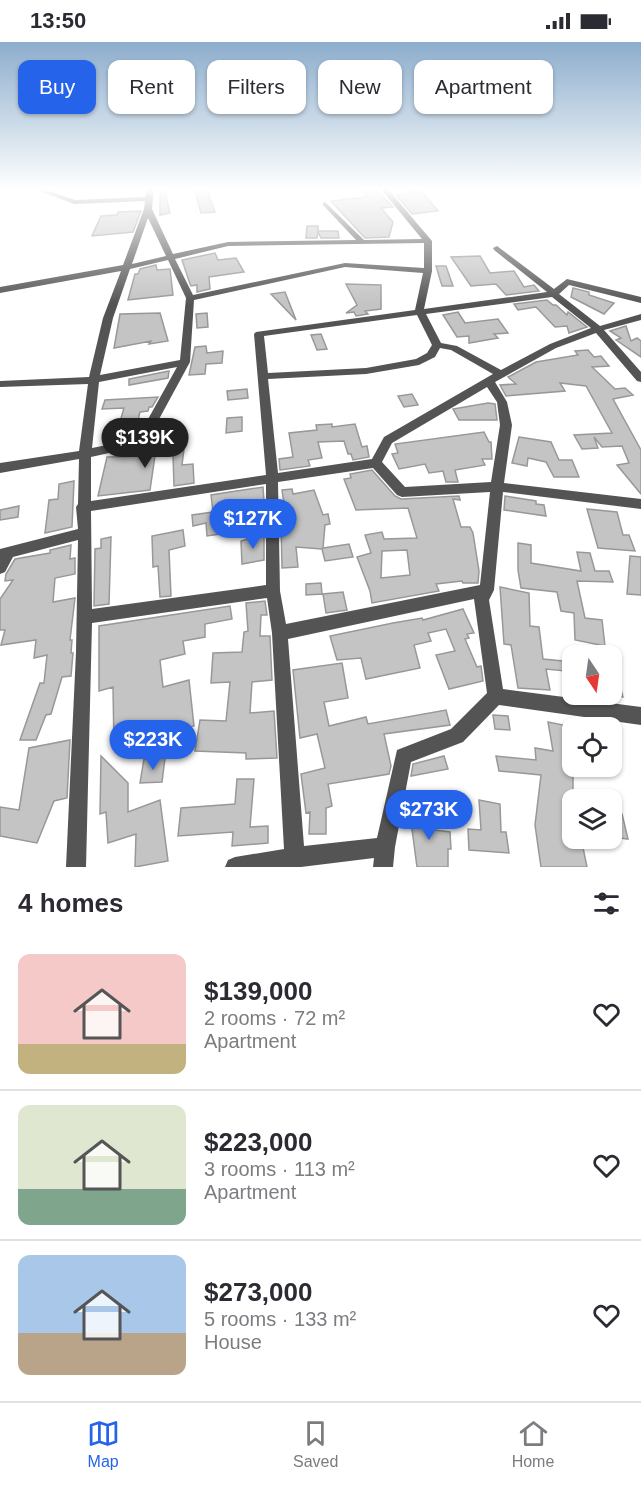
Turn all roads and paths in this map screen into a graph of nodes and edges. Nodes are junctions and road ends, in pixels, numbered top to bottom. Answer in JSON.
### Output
{"nodes":[{"id":1,"x":141,"y":226,"type":"edge"},
{"id":2,"x":159,"y":226,"type":"edge"},
{"id":3,"x":347,"y":226,"type":"edge"},
{"id":4,"x":416,"y":226,"type":"edge"},
{"id":5,"x":428,"y":241,"type":"junction"},
{"id":6,"x":362,"y":242,"type":"junction"},
{"id":7,"x":497,"y":248,"type":"dead end"},
{"id":8,"x":171,"y":257,"type":"junction"},
{"id":9,"x":128,"y":267,"type":"junction"},
{"id":10,"x":428,"y":271,"type":"junction"},
{"id":11,"x":0,"y":290,"type":"edge"},
{"id":12,"x":554,"y":294,"type":"junction"},
{"id":13,"x":190,"y":298,"type":"junction"},
{"id":14,"x":641,"y":300,"type":"edge"},
{"id":15,"x":419,"y":310,"type":"junction"},
{"id":16,"x":641,"y":316,"type":"edge"},
{"id":17,"x":597,"y":329,"type":"junction"},
{"id":18,"x":437,"y":345,"type":"junction"},
{"id":19,"x":185,"y":362,"type":"junction"},
{"id":20,"x":501,"y":374,"type":"junction"},
{"id":21,"x":264,"y":376,"type":"junction"},
{"id":22,"x":641,"y":379,"type":"edge"},
{"id":23,"x":94,"y":380,"type":"junction"},
{"id":24,"x":490,"y":383,"type":"junction"},
{"id":25,"x":0,"y":384,"type":"edge"},
{"id":26,"x":85,"y":454,"type":"junction"},
{"id":27,"x":376,"y":463,"type":"junction"},
{"id":28,"x":0,"y":468,"type":"edge"},
{"id":29,"x":272,"y":478,"type":"junction"},
{"id":30,"x":497,"y":487,"type":"junction"},
{"id":31,"x":641,"y":504,"type":"edge"},
{"id":32,"x":83,"y":507,"type":"junction"},
{"id":33,"x":84,"y":532,"type":"junction"},
{"id":34,"x":4,"y":554,"type":"edge"},
{"id":35,"x":0,"y":568,"type":"edge"},
{"id":36,"x":487,"y":590,"type":"junction"},
{"id":37,"x":273,"y":591,"type":"junction"},
{"id":38,"x":84,"y":617,"type":"junction"},
{"id":39,"x":280,"y":633,"type":"junction"},
{"id":40,"x":496,"y":696,"type":"junction"},
{"id":41,"x":641,"y":716,"type":"edge"},
{"id":42,"x":384,"y":857,"type":"edge"},
{"id":43,"x":292,"y":862,"type":"edge"},
{"id":44,"x":76,"y":867,"type":"edge"},
{"id":45,"x":235,"y":867,"type":"edge"}],
"edges":[{"from":1,"to":9,"type":"street"},
{"from":2,"to":8,"type":"street"},
{"from":3,"to":6,"type":"street"},
{"from":4,"to":5,"type":"street"},
{"from":5,"to":6,"type":"street"},
{"from":5,"to":10,"type":"street"},
{"from":6,"to":8,"type":"street"},
{"from":7,"to":12,"type":"street"},
{"from":8,"to":9,"type":"street"},
{"from":8,"to":13,"type":"street"},
{"from":9,"to":11,"type":"street"},
{"from":9,"to":23,"type":"street"},
{"from":10,"to":13,"type":"street"},
{"from":10,"to":15,"type":"street"},
{"from":12,"to":14,"type":"street"},
{"from":12,"to":15,"type":"street"},
{"from":12,"to":17,"type":"street"},
{"from":13,"to":19,"type":"street"},
{"from":15,"to":18,"type":"street"},
{"from":15,"to":21,"type":"street"},
{"from":16,"to":17,"type":"street"},
{"from":17,"to":20,"type":"street"},
{"from":17,"to":22,"type":"street"},
{"from":18,"to":20,"type":"street"},
{"from":18,"to":21,"type":"street"},
{"from":19,"to":23,"type":"street"},
{"from":19,"to":26,"type":"street"},
{"from":20,"to":24,"type":"street"},
{"from":21,"to":29,"type":"street"},
{"from":23,"to":25,"type":"street"},
{"from":23,"to":26,"type":"street"},
{"from":24,"to":27,"type":"street"},
{"from":24,"to":30,"type":"street"},
{"from":26,"to":28,"type":"street"},
{"from":26,"to":32,"type":"street"},
{"from":27,"to":29,"type":"street"},
{"from":27,"to":30,"type":"street"},
{"from":29,"to":32,"type":"street"},
{"from":29,"to":37,"type":"street"},
{"from":30,"to":31,"type":"street"},
{"from":30,"to":36,"type":"street"},
{"from":32,"to":33,"type":"street"},
{"from":33,"to":34,"type":"street"},
{"from":33,"to":38,"type":"street"},
{"from":34,"to":35,"type":"street"},
{"from":36,"to":39,"type":"street"},
{"from":36,"to":40,"type":"street"},
{"from":37,"to":38,"type":"street"},
{"from":37,"to":39,"type":"street"},
{"from":38,"to":44,"type":"street"},
{"from":39,"to":43,"type":"street"},
{"from":40,"to":41,"type":"street"},
{"from":40,"to":42,"type":"street"},
{"from":42,"to":43,"type":"street"},
{"from":43,"to":45,"type":"street"}]}
